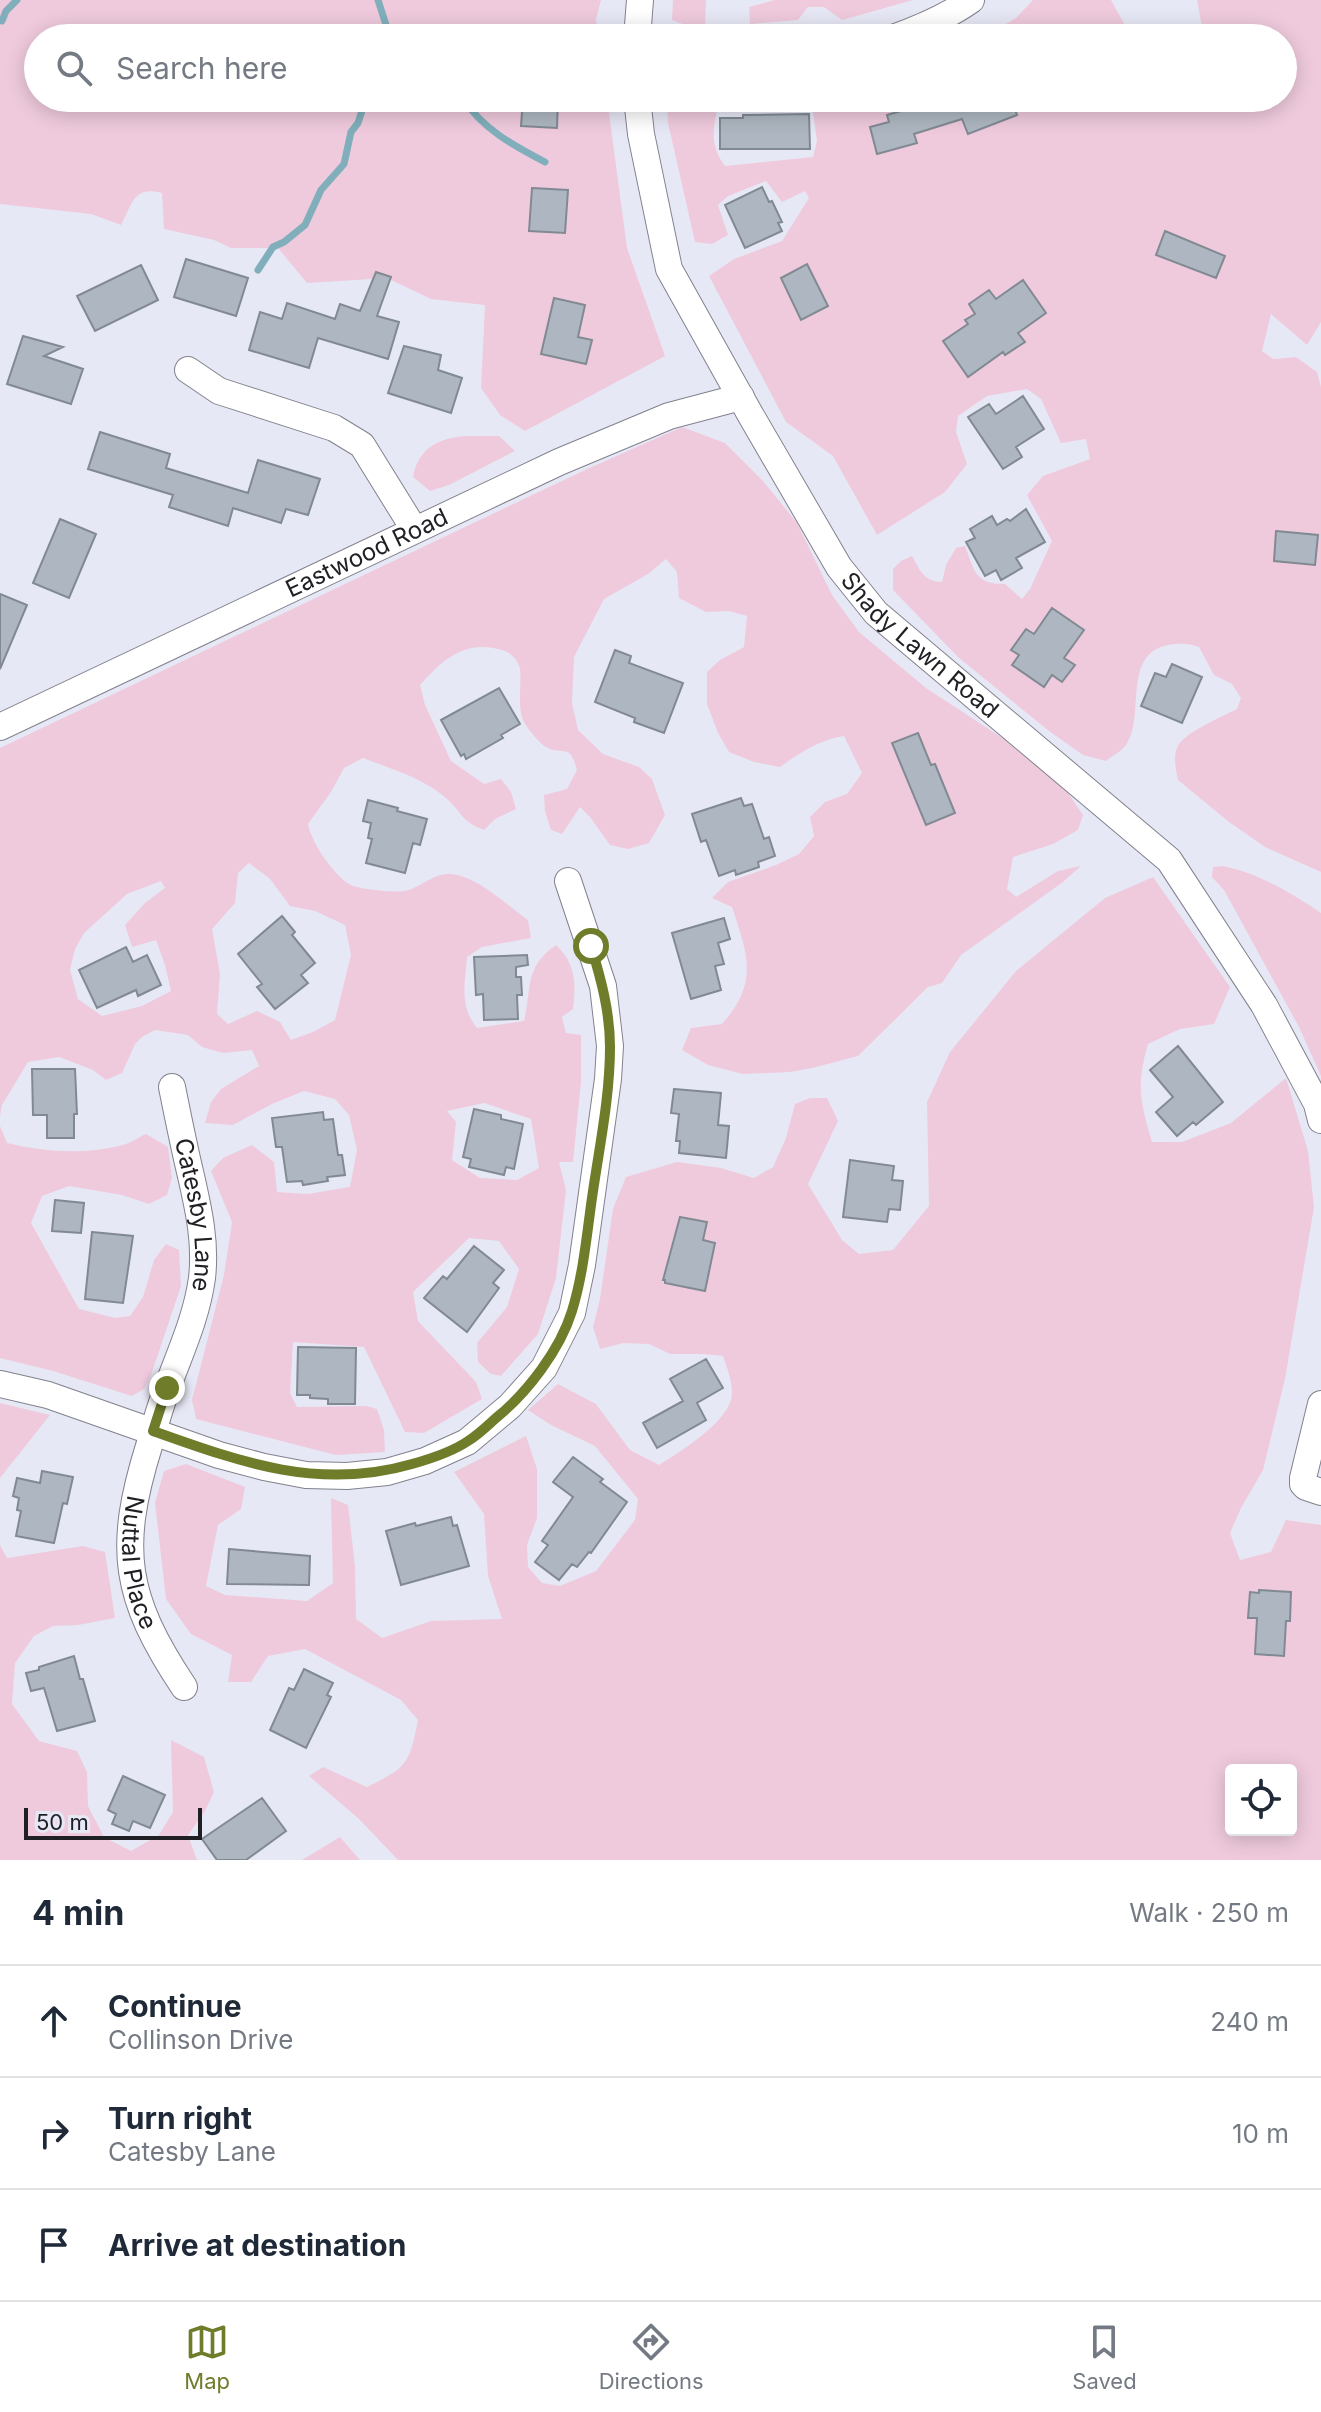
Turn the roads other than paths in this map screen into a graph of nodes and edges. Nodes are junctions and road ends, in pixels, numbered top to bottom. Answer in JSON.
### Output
{"nodes":[{"id":1,"x":640,"y":0,"type":"edge"},
{"id":2,"x":971,"y":0,"type":"edge"},
{"id":3,"x":638,"y":24,"type":"edge"},
{"id":4,"x":930,"y":24,"type":"edge"},
{"id":5,"x":639,"y":112,"type":"edge"},
{"id":6,"x":188,"y":370,"type":"dead end"},
{"id":7,"x":741,"y":397,"type":"junction"},
{"id":8,"x":414,"y":529,"type":"junction"},
{"id":9,"x":0,"y":727,"type":"edge"},
{"id":10,"x":568,"y":881,"type":"dead end"},
{"id":11,"x":172,"y":1087,"type":"dead end"},
{"id":12,"x":1321,"y":1120,"type":"edge"},
{"id":13,"x":0,"y":1384,"type":"edge"},
{"id":14,"x":1321,"y":1404,"type":"edge"},
{"id":15,"x":153,"y":1431,"type":"junction"},
{"id":16,"x":1321,"y":1492,"type":"edge"},
{"id":17,"x":184,"y":1687,"type":"dead end"}],
"edges":[{"from":1,"to":3,"type":"street"},
{"from":2,"to":4,"type":"street"},
{"from":5,"to":7,"type":"street","name":"Shady Lawn Road"},
{"from":6,"to":8,"type":"street"},
{"from":7,"to":8,"type":"street","name":"Eastwood Road"},
{"from":7,"to":12,"type":"street","name":"Shady Lawn Road"},
{"from":8,"to":9,"type":"street","name":"Eastwood Road"},
{"from":10,"to":15,"type":"street"},
{"from":11,"to":15,"type":"street","name":"Catesby Lane"},
{"from":13,"to":15,"type":"street"},
{"from":14,"to":16,"type":"street"},
{"from":15,"to":17,"type":"street","name":"Nuttal Place"}]}
